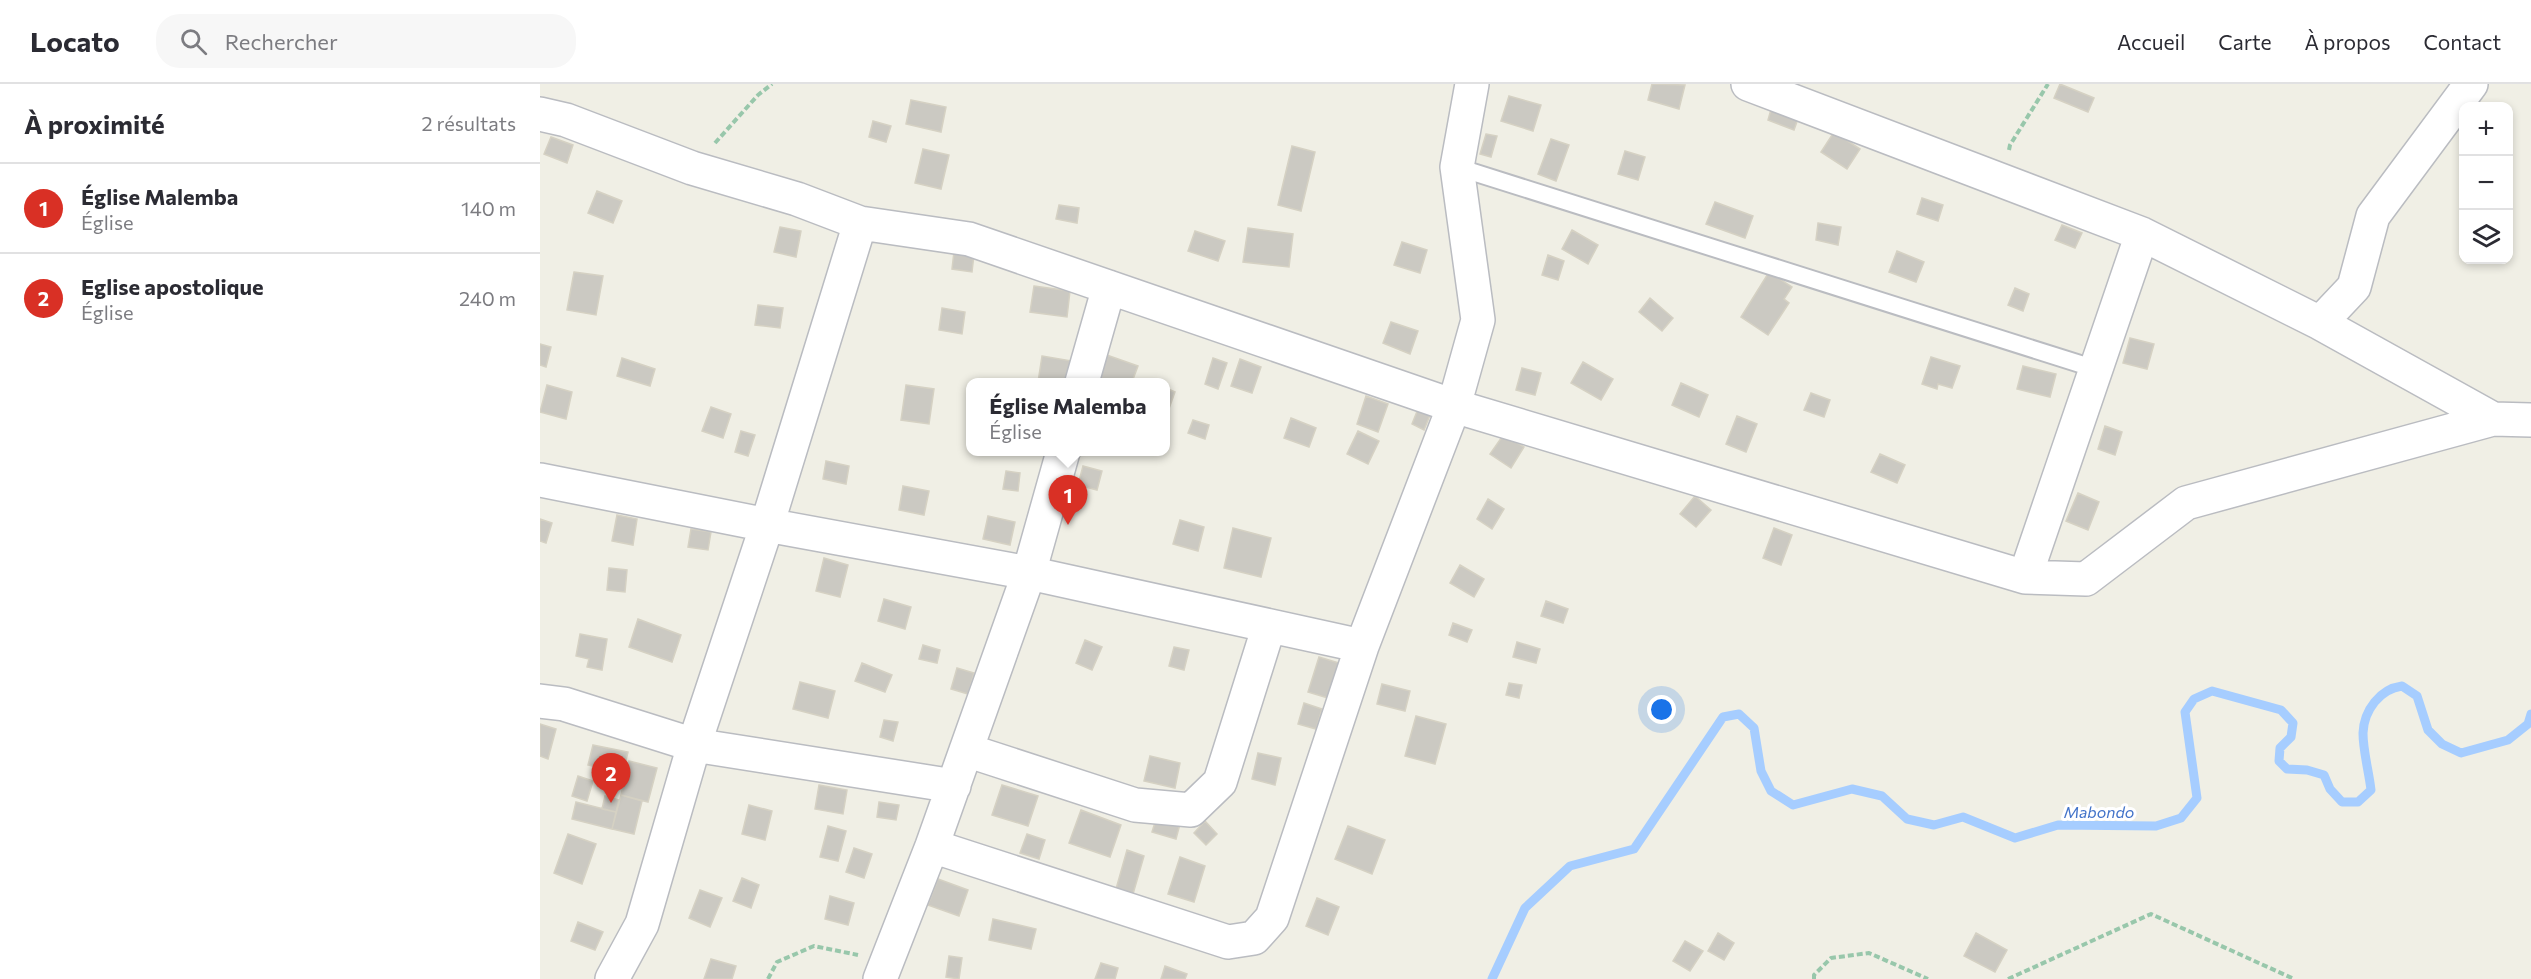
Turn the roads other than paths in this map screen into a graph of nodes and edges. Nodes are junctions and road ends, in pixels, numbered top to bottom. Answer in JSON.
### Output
{"nodes":[{"id":1,"x":1472,"y":84,"type":"edge"},
{"id":2,"x":1748,"y":84,"type":"edge"},
{"id":3,"x":2471,"y":84,"type":"edge"},
{"id":4,"x":540,"y":114,"type":"edge"},
{"id":5,"x":1456,"y":167,"type":"junction"},
{"id":6,"x":860,"y":223,"type":"junction"},
{"id":7,"x":2142,"y":234,"type":"junction"},
{"id":8,"x":1109,"y":287,"type":"junction"},
{"id":9,"x":2320,"y":323,"type":"junction"},
{"id":10,"x":2096,"y":369,"type":"junction"},
{"id":11,"x":1083,"y":378,"type":"edge"},
{"id":12,"x":1454,"y":406,"type":"junction"},
{"id":13,"x":2493,"y":419,"type":"junction"},
{"id":14,"x":2531,"y":420,"type":"edge"},
{"id":15,"x":1062,"y":456,"type":"edge"},
{"id":16,"x":540,"y":480,"type":"edge"},
{"id":17,"x":767,"y":525,"type":"junction"},
{"id":18,"x":1029,"y":573,"type":"junction"},
{"id":19,"x":2025,"y":577,"type":"junction"},
{"id":20,"x":1269,"y":626,"type":"junction"},
{"id":21,"x":1362,"y":646,"type":"junction"},
{"id":22,"x":540,"y":701,"type":"edge"},
{"id":23,"x":694,"y":745,"type":"junction"},
{"id":24,"x":966,"y":750,"type":"junction"},
{"id":25,"x":954,"y":786,"type":"junction"},
{"id":26,"x":932,"y":846,"type":"junction"},
{"id":27,"x":883,"y":970,"type":"edge"},
{"id":28,"x":612,"y":979,"type":"edge"}],
"edges":[{"from":1,"to":5,"type":"street"},
{"from":2,"to":7,"type":"street"},
{"from":3,"to":9,"type":"street"},
{"from":4,"to":6,"type":"street"},
{"from":5,"to":10,"type":"lane"},
{"from":5,"to":12,"type":"street"},
{"from":6,"to":8,"type":"street"},
{"from":6,"to":17,"type":"street"},
{"from":7,"to":9,"type":"street"},
{"from":7,"to":10,"type":"street"},
{"from":8,"to":11,"type":"street"},
{"from":8,"to":12,"type":"street"},
{"from":9,"to":13,"type":"street"},
{"from":10,"to":19,"type":"street"},
{"from":12,"to":19,"type":"street"},
{"from":12,"to":21,"type":"street"},
{"from":13,"to":14,"type":"street"},
{"from":13,"to":19,"type":"street"},
{"from":15,"to":18,"type":"street"},
{"from":16,"to":17,"type":"street"},
{"from":17,"to":18,"type":"street"},
{"from":17,"to":23,"type":"street"},
{"from":18,"to":20,"type":"street"},
{"from":18,"to":24,"type":"street"},
{"from":20,"to":21,"type":"street"},
{"from":20,"to":24,"type":"street"},
{"from":21,"to":26,"type":"street"},
{"from":22,"to":23,"type":"street"},
{"from":23,"to":25,"type":"street"},
{"from":23,"to":28,"type":"street"},
{"from":24,"to":25,"type":"street"},
{"from":25,"to":26,"type":"street"},
{"from":26,"to":27,"type":"street"}]}
